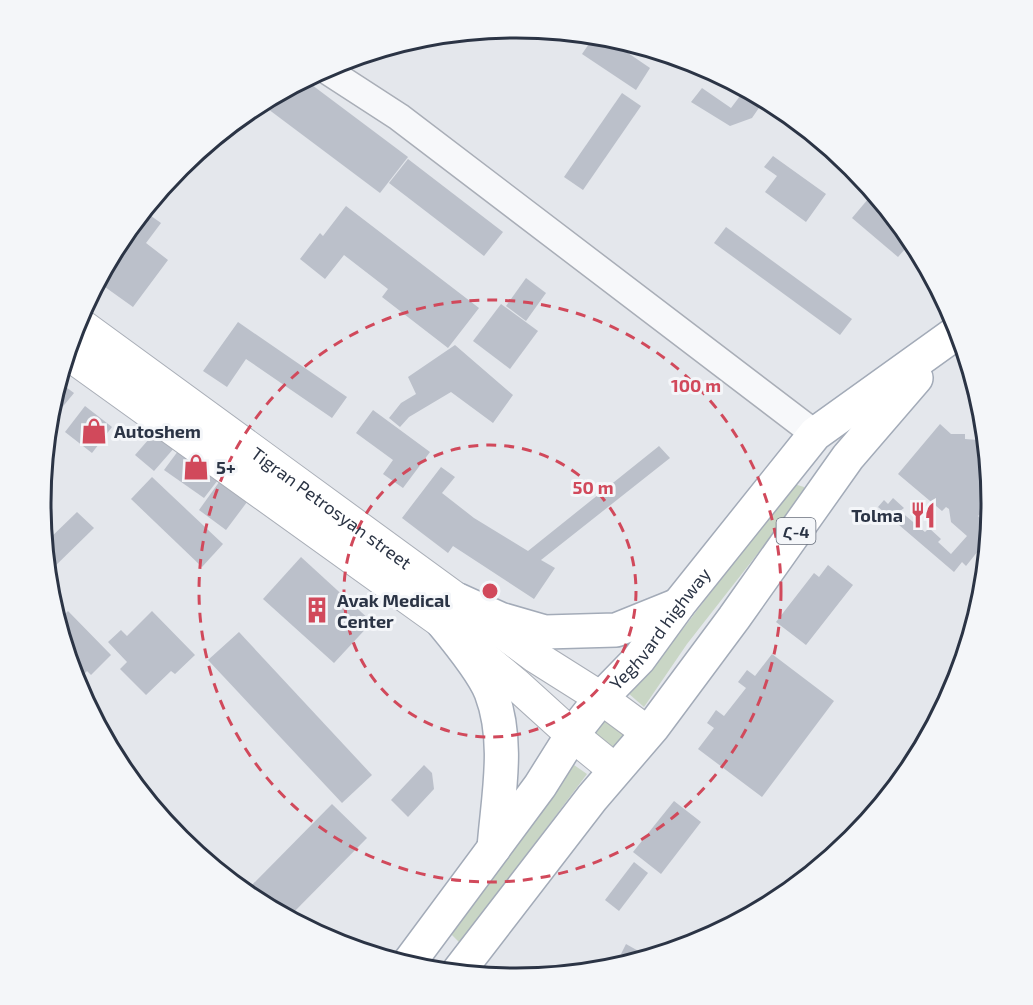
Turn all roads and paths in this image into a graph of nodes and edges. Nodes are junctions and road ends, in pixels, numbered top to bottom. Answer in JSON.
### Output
{"nodes":[{"id":1,"x":334,"y":75,"type":"edge"},
{"id":2,"x":86,"y":329,"type":"edge"},
{"id":3,"x":950,"y":336,"type":"edge"},
{"id":4,"x":951,"y":338,"type":"edge"},
{"id":5,"x":74,"y":358,"type":"edge"},
{"id":6,"x":815,"y":434,"type":"junction"},
{"id":7,"x":679,"y":604,"type":"junction"},
{"id":8,"x":451,"y":612,"type":"junction"},
{"id":9,"x":601,"y":698,"type":"junction"},
{"id":10,"x":647,"y":732,"type":"junction"},
{"id":11,"x":572,"y":735,"type":"junction"},
{"id":12,"x":615,"y":770,"type":"junction"},
{"id":13,"x":494,"y":850,"type":"junction"},
{"id":14,"x":429,"y":935,"type":"junction"},
{"id":15,"x":414,"y":956,"type":"edge"},
{"id":16,"x":456,"y":964,"type":"edge"},
{"id":17,"x":464,"y":965,"type":"edge"}],
"edges":[{"from":1,"to":6,"type":"street"},
{"from":2,"to":8,"type":"main road","name":"Tigran Petrosyan street"},
{"from":3,"to":6,"type":"main road","name":"Yeghvard highway","number":"Հ-4"},
{"from":4,"to":10,"type":"main road","name":"Yeghvard highway","number":"Հ-4"},
{"from":5,"to":8,"type":"main road","name":"Tigran Petrosyan street"},
{"from":6,"to":7,"type":"main road","name":"Yeghvard highway","number":"Հ-4"},
{"from":7,"to":8,"type":"main road"},
{"from":7,"to":9,"type":"main road","name":"Yeghvard highway","number":"Հ-4"},
{"from":8,"to":9,"type":"main road","name":"Tigran Petrosyan street"},
{"from":8,"to":11,"type":"main road","name":"Tigran Petrosyan street"},
{"from":8,"to":13,"type":"main road"},
{"from":9,"to":10,"type":"main road","name":"Tigran Petrosyan street"},
{"from":9,"to":11,"type":"main road","name":"Yeghvard highway"},
{"from":10,"to":12,"type":"main road","name":"Yeghvard highway"},
{"from":11,"to":12,"type":"main road","name":"Tigran Petrosyan street"},
{"from":11,"to":13,"type":"main road","name":"Yeghvard highway"},
{"from":12,"to":17,"type":"main road","name":"Yeghvard highway"},
{"from":13,"to":14,"type":"main road","name":"Yeghvard highway"},
{"from":14,"to":15,"type":"main road","name":"Yeghvard highway"},
{"from":14,"to":16,"type":"main road"}]}
